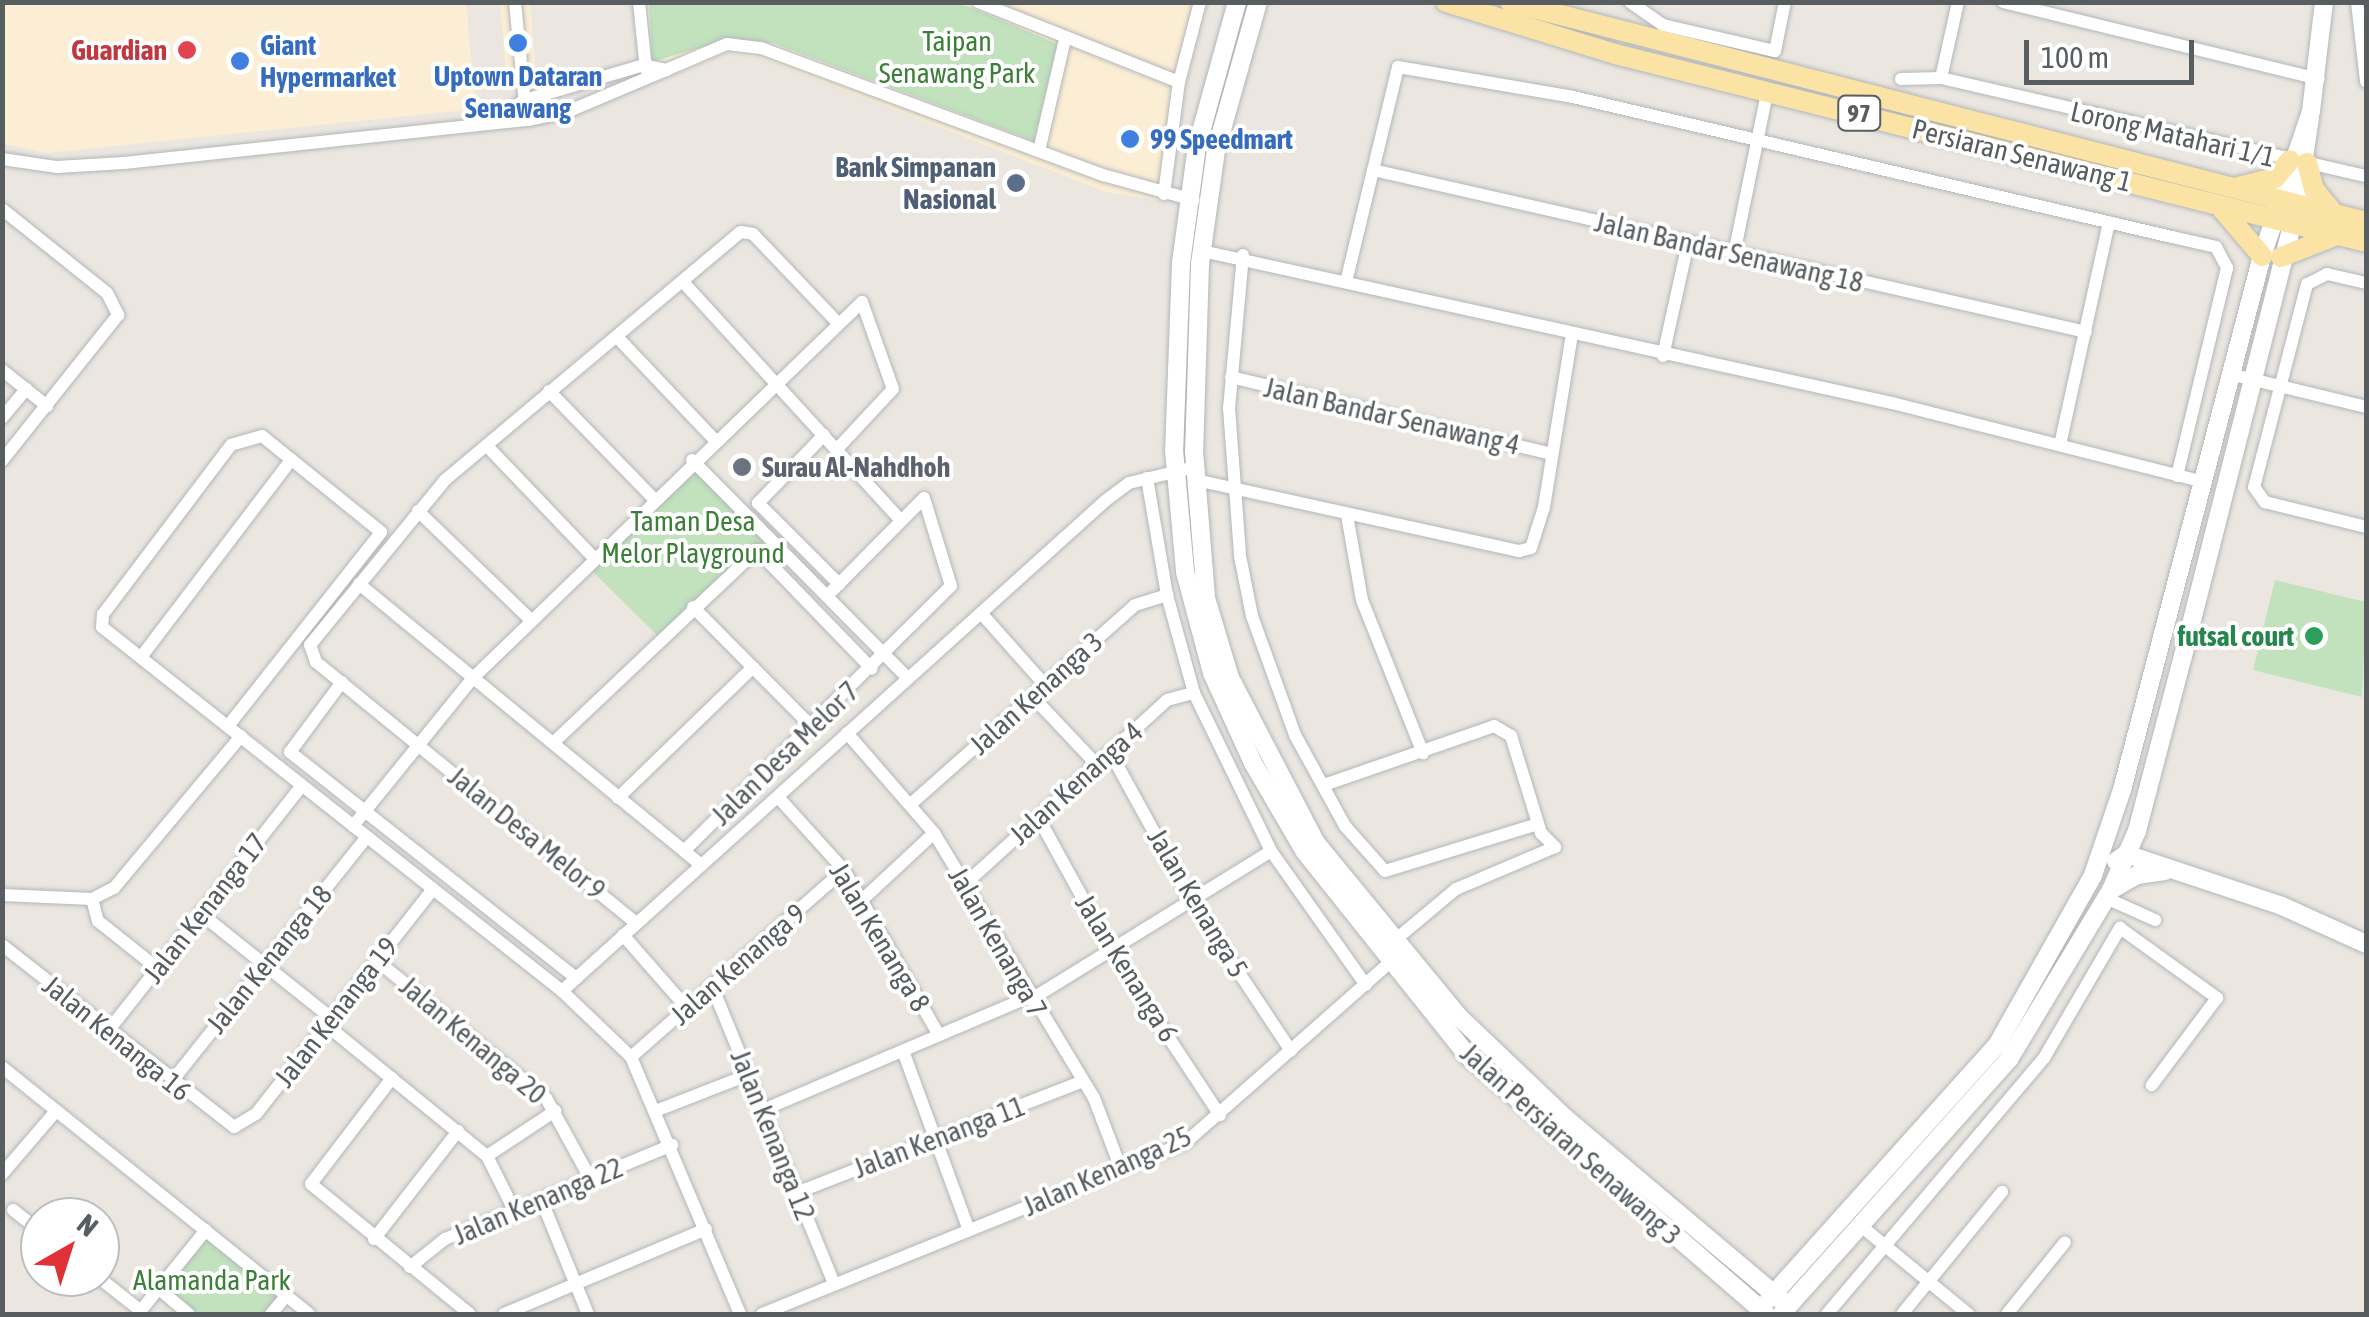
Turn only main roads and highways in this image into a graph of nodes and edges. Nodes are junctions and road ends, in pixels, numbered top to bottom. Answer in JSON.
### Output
{"nodes":[{"id":1,"x":1446,"y":2,"type":"edge"},
{"id":2,"x":1510,"y":2,"type":"edge"},
{"id":3,"x":2221,"y":196,"type":"junction"},
{"id":4,"x":2285,"y":212,"type":"junction"},
{"id":5,"x":2334,"y":214,"type":"junction"},
{"id":6,"x":2366,"y":222,"type":"edge"},
{"id":7,"x":2339,"y":235,"type":"junction"},
{"id":8,"x":2366,"y":242,"type":"edge"}],
"edges":[{"from":1,"to":3,"type":"main road","name":"Persiaran Senawang 1","number":"97"},
{"from":2,"to":3,"type":"main road","name":"Persiaran Senawang 1","number":"97"},
{"from":3,"to":4,"type":"main road","name":"Persiaran Senawang 1","number":"97"},
{"from":3,"to":5,"type":"main road"},
{"from":3,"to":7,"type":"main road"},
{"from":4,"to":5,"type":"main road","name":"Persiaran Senawang 1","number":"97"},
{"from":4,"to":7,"type":"main road","name":"Persiaran Senawang 1","number":"97"},
{"from":5,"to":6,"type":"main road","name":"Persiaran Senawang 1","number":"97"},
{"from":7,"to":8,"type":"main road","name":"Persiaran Senawang 1","number":"97"}]}
